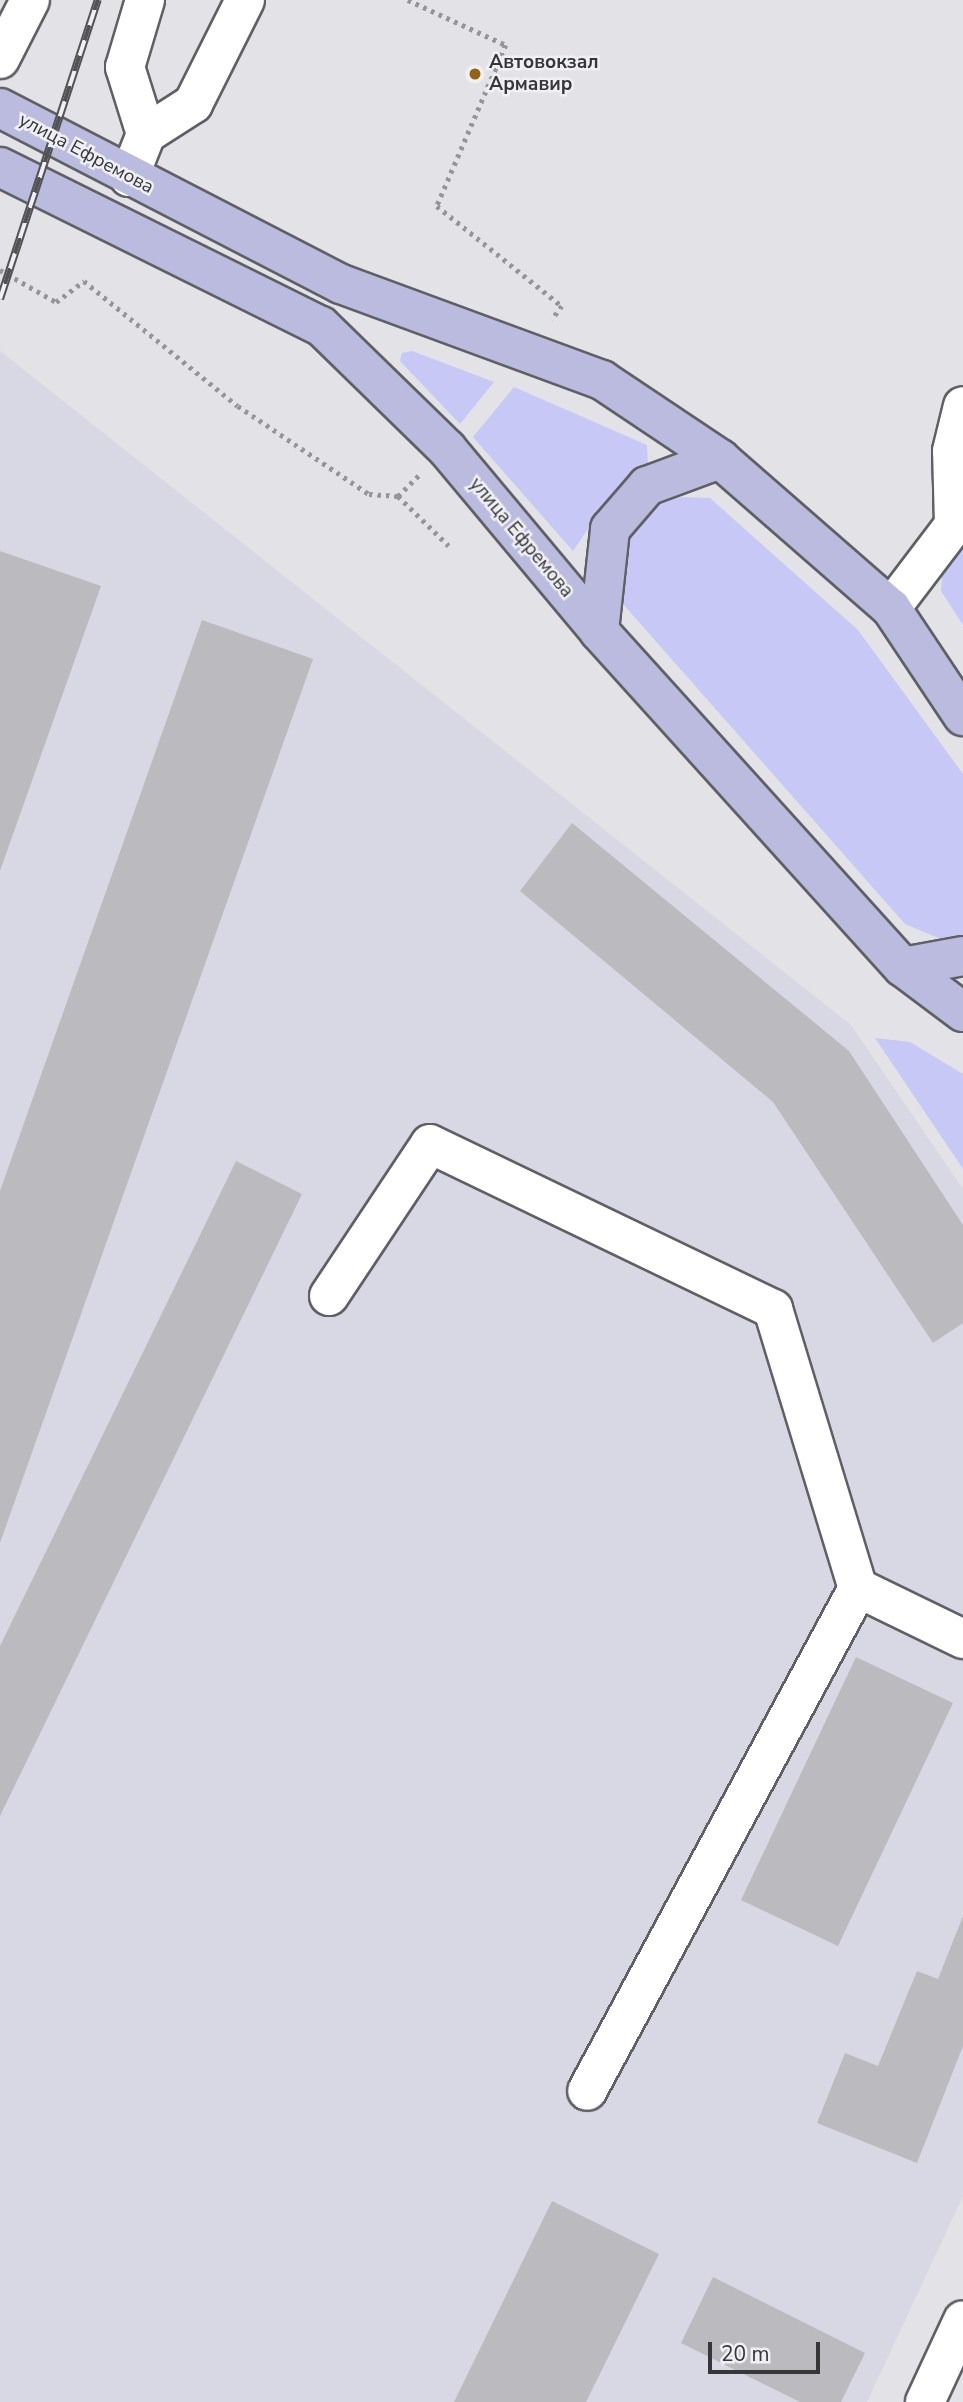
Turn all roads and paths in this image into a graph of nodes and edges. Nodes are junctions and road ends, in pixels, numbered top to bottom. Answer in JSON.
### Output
{"nodes":[{"id":1,"x":30,"y":0,"type":"edge"},
{"id":2,"x":145,"y":0,"type":"edge"},
{"id":3,"x":245,"y":0,"type":"edge"},
{"id":4,"x":408,"y":0,"type":"edge"},
{"id":5,"x":0,"y":59,"type":"edge"},
{"id":6,"x":0,"y":108,"type":"edge"},
{"id":7,"x":146,"y":134,"type":"junction"},
{"id":8,"x":0,"y":167,"type":"edge"},
{"id":9,"x":129,"y":177,"type":"junction"},
{"id":10,"x":0,"y":270,"type":"edge"},
{"id":11,"x":562,"y":306,"type":"dead end"},
{"id":12,"x":963,"y":406,"type":"edge"},
{"id":13,"x":720,"y":459,"type":"junction"},
{"id":14,"x":422,"y":472,"type":"dead end"},
{"id":15,"x":398,"y":495,"type":"junction"},
{"id":16,"x":958,"y":523,"type":"edge"},
{"id":17,"x":449,"y":546,"type":"dead end"},
{"id":18,"x":891,"y":608,"type":"junction"},
{"id":19,"x":598,"y":631,"type":"junction"},
{"id":20,"x":963,"y":716,"type":"edge"},
{"id":21,"x":963,"y":956,"type":"edge"},
{"id":22,"x":903,"y":967,"type":"junction"},
{"id":23,"x":963,"y":1012,"type":"edge"},
{"id":24,"x":328,"y":1296,"type":"dead end"},
{"id":25,"x":858,"y":1588,"type":"junction"},
{"id":26,"x":963,"y":1639,"type":"edge"},
{"id":27,"x":587,"y":2091,"type":"dead end"},
{"id":28,"x":963,"y":2320,"type":"edge"},
{"id":29,"x":925,"y":2402,"type":"edge"}],
"edges":[{"from":1,"to":5,"type":"street"},
{"from":2,"to":7,"type":"street"},
{"from":3,"to":7,"type":"street"},
{"from":4,"to":11,"type":"path"},
{"from":6,"to":9,"type":"main road","name":"улица Ефремова"},
{"from":7,"to":9,"type":"street"},
{"from":8,"to":19,"type":"main road","name":"улица Ефремова"},
{"from":9,"to":13,"type":"main road","name":"улица Ефремова"},
{"from":10,"to":15,"type":"path"},
{"from":12,"to":16,"type":"street"},
{"from":13,"to":18,"type":"main road","name":"улица Ефремова"},
{"from":13,"to":19,"type":"main road"},
{"from":14,"to":15,"type":"path"},
{"from":15,"to":17,"type":"path"},
{"from":16,"to":18,"type":"street"},
{"from":18,"to":20,"type":"main road","name":"улица Ефремова"},
{"from":19,"to":22,"type":"main road","name":"улица Ефремова"},
{"from":21,"to":22,"type":"main road"},
{"from":22,"to":23,"type":"main road","name":"улица Ефремова"},
{"from":24,"to":25,"type":"street"},
{"from":25,"to":26,"type":"street"},
{"from":25,"to":27,"type":"street"},
{"from":28,"to":29,"type":"street"}]}
